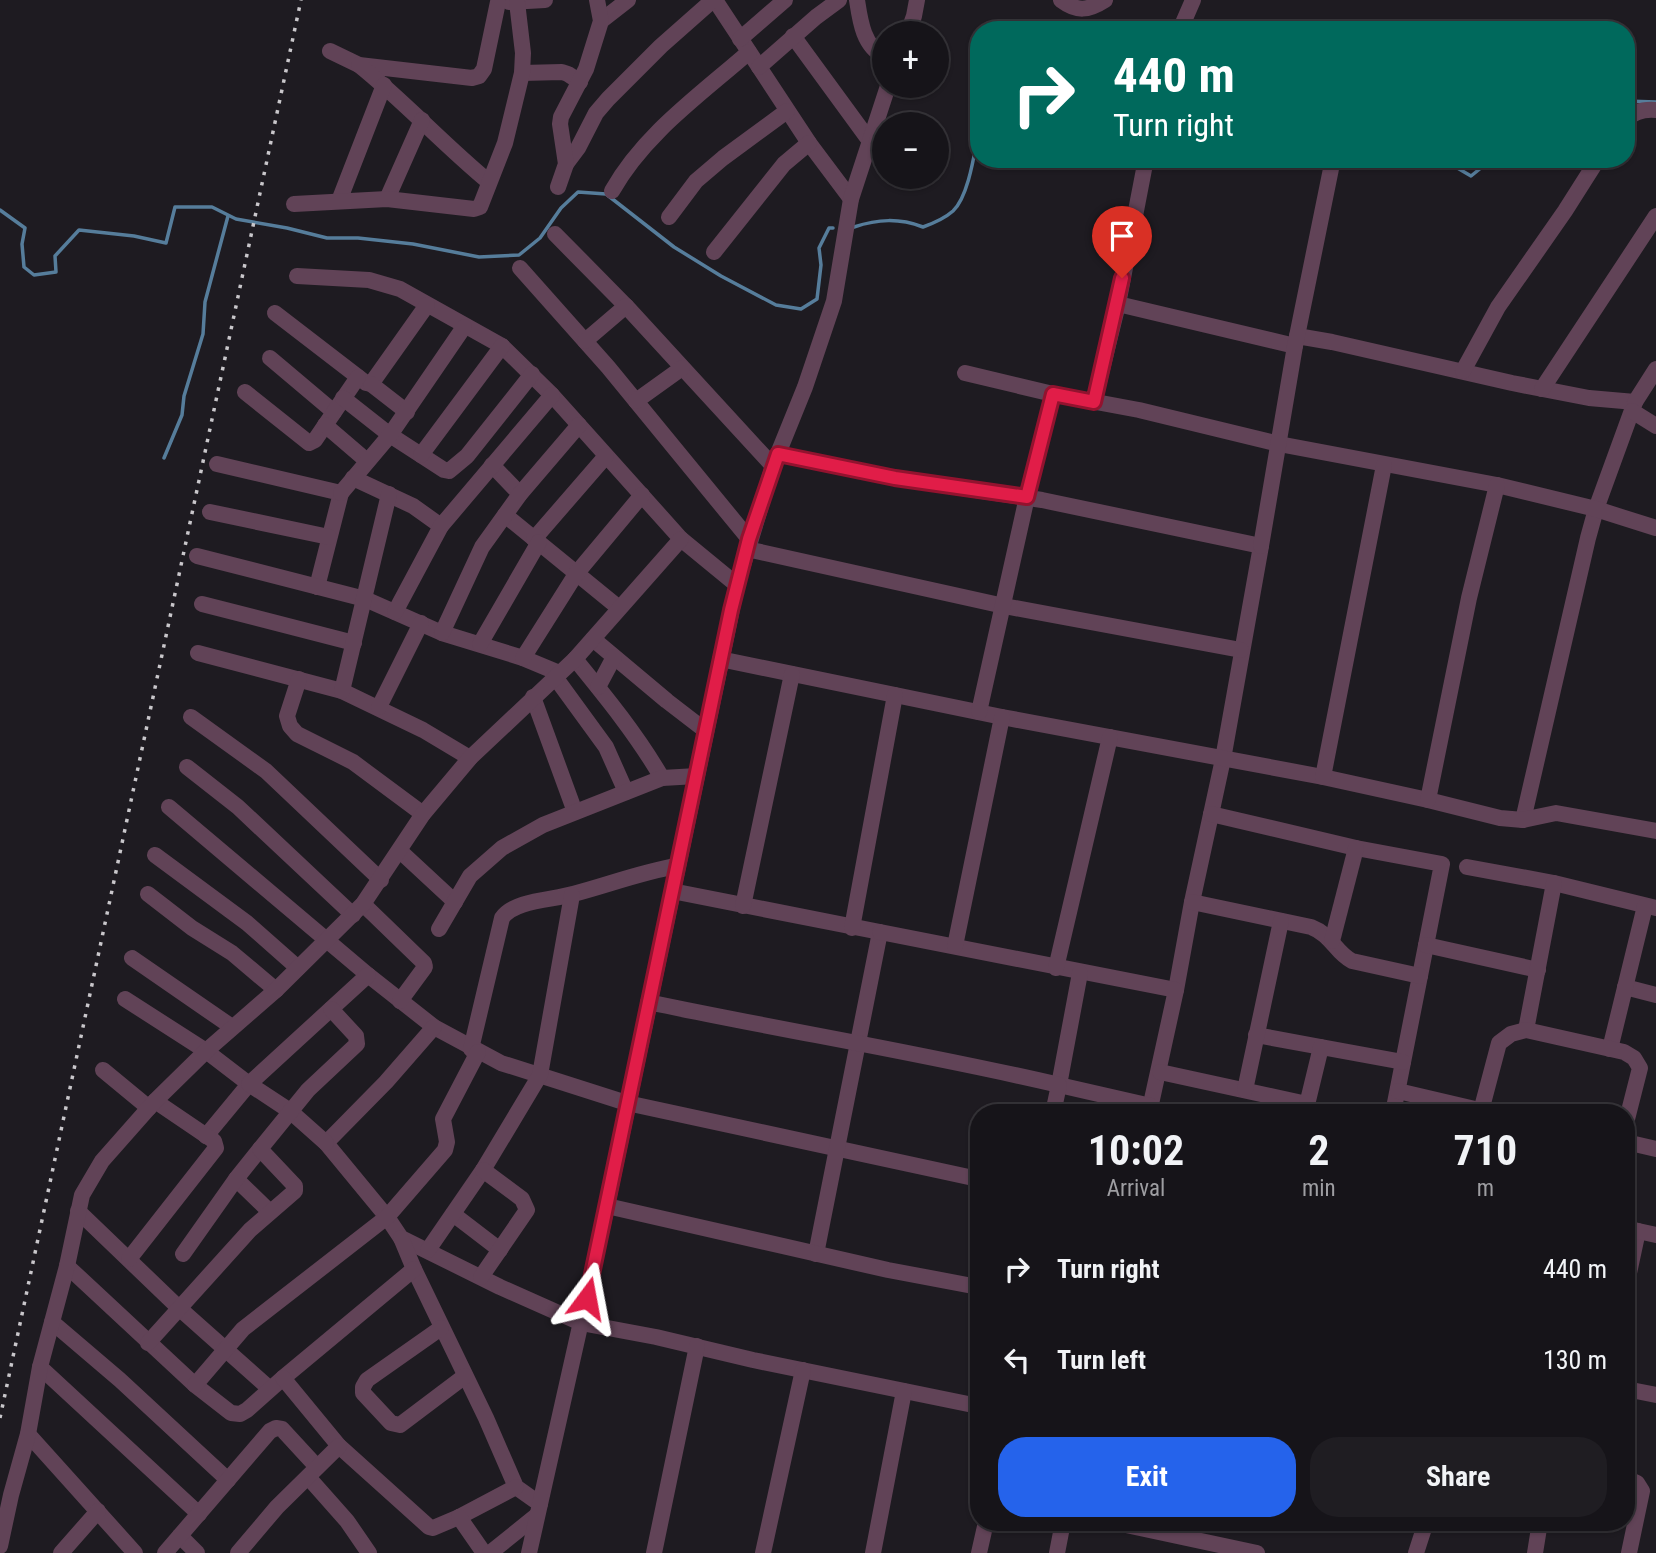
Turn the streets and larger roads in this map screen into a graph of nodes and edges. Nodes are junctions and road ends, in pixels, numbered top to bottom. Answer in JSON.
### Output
{"nodes":[{"id":1,"x":545,"y":0,"type":"edge"},
{"id":2,"x":597,"y":0,"type":"edge"},
{"id":3,"x":628,"y":0,"type":"edge"},
{"id":4,"x":714,"y":0,"type":"edge"},
{"id":5,"x":785,"y":0,"type":"edge"},
{"id":6,"x":839,"y":0,"type":"edge"},
{"id":7,"x":857,"y":0,"type":"edge"},
{"id":8,"x":917,"y":0,"type":"edge"},
{"id":9,"x":1061,"y":0,"type":"edge"},
{"id":10,"x":1105,"y":0,"type":"edge"},
{"id":11,"x":1193,"y":0,"type":"edge"},
{"id":12,"x":506,"y":1,"type":"edge"},
{"id":13,"x":601,"y":21,"type":"junction"},
{"id":14,"x":912,"y":21,"type":"edge"},
{"id":15,"x":1184,"y":21,"type":"edge"},
{"id":16,"x":793,"y":36,"type":"junction"},
{"id":17,"x":745,"y":46,"type":"junction"},
{"id":18,"x":872,"y":47,"type":"edge"},
{"id":19,"x":330,"y":51,"type":"dead end"},
{"id":20,"x":359,"y":65,"type":"junction"},
{"id":21,"x":758,"y":67,"type":"junction"},
{"id":22,"x":522,"y":73,"type":"junction"},
{"id":23,"x":580,"y":82,"type":"junction"},
{"id":24,"x":384,"y":85,"type":"junction"},
{"id":25,"x":884,"y":98,"type":"edge"},
{"id":26,"x":1656,"y":110,"type":"edge"},
{"id":27,"x":787,"y":111,"type":"junction"},
{"id":28,"x":1635,"y":113,"type":"edge"},
{"id":29,"x":422,"y":120,"type":"junction"},
{"id":30,"x":869,"y":140,"type":"junction"},
{"id":31,"x":809,"y":143,"type":"junction"},
{"id":32,"x":566,"y":164,"type":"junction"},
{"id":33,"x":1144,"y":168,"type":"edge"},
{"id":34,"x":1331,"y":168,"type":"edge"},
{"id":35,"x":1592,"y":168,"type":"edge"},
{"id":36,"x":489,"y":182,"type":"junction"},
{"id":37,"x":558,"y":187,"type":"dead end"},
{"id":38,"x":612,"y":191,"type":"dead end"},
{"id":39,"x":387,"y":199,"type":"junction"},
{"id":40,"x":851,"y":199,"type":"junction"},
{"id":41,"x":339,"y":201,"type":"junction"},
{"id":42,"x":294,"y":204,"type":"dead end"},
{"id":43,"x":1656,"y":216,"type":"edge"},
{"id":44,"x":669,"y":217,"type":"dead end"},
{"id":45,"x":555,"y":234,"type":"dead end"},
{"id":46,"x":714,"y":252,"type":"dead end"},
{"id":47,"x":520,"y":268,"type":"dead end"},
{"id":48,"x":297,"y":276,"type":"dead end"},
{"id":49,"x":427,"y":304,"type":"junction"},
{"id":50,"x":1118,"y":304,"type":"junction"},
{"id":51,"x":626,"y":306,"type":"junction"},
{"id":52,"x":275,"y":313,"type":"dead end"},
{"id":53,"x":464,"y":327,"type":"junction"},
{"id":54,"x":585,"y":341,"type":"junction"},
{"id":55,"x":1296,"y":341,"type":"junction"},
{"id":56,"x":502,"y":346,"type":"junction"},
{"id":57,"x":270,"y":358,"type":"dead end"},
{"id":58,"x":682,"y":368,"type":"junction"},
{"id":59,"x":1656,"y":369,"type":"edge"},
{"id":60,"x":1463,"y":371,"type":"junction"},
{"id":61,"x":965,"y":373,"type":"dead end"},
{"id":62,"x":532,"y":374,"type":"junction"},
{"id":63,"x":365,"y":380,"type":"junction"},
{"id":64,"x":1651,"y":385,"type":"edge"},
{"id":65,"x":1542,"y":389,"type":"junction"},
{"id":66,"x":245,"y":393,"type":"dead end"},
{"id":67,"x":1053,"y":394,"type":"junction"},
{"id":68,"x":552,"y":395,"type":"junction"},
{"id":69,"x":636,"y":401,"type":"junction"},
{"id":70,"x":1094,"y":402,"type":"junction"},
{"id":71,"x":339,"y":405,"type":"junction"},
{"id":72,"x":1634,"y":407,"type":"junction"},
{"id":73,"x":407,"y":412,"type":"junction"},
{"id":74,"x":325,"y":425,"type":"junction"},
{"id":75,"x":579,"y":425,"type":"junction"},
{"id":76,"x":1656,"y":426,"type":"edge"},
{"id":77,"x":390,"y":435,"type":"junction"},
{"id":78,"x":1279,"y":444,"type":"junction"},
{"id":79,"x":421,"y":455,"type":"junction"},
{"id":80,"x":606,"y":456,"type":"junction"},
{"id":81,"x":775,"y":460,"type":"junction"},
{"id":82,"x":367,"y":461,"type":"junction"},
{"id":83,"x":217,"y":464,"type":"dead end"},
{"id":84,"x":492,"y":465,"type":"junction"},
{"id":85,"x":1384,"y":465,"type":"junction"},
{"id":86,"x":353,"y":478,"type":"junction"},
{"id":87,"x":1497,"y":485,"type":"junction"},
{"id":88,"x":341,"y":493,"type":"junction"},
{"id":89,"x":389,"y":494,"type":"junction"},
{"id":90,"x":520,"y":494,"type":"junction"},
{"id":91,"x":642,"y":495,"type":"junction"},
{"id":92,"x":1027,"y":497,"type":"junction"},
{"id":93,"x":1596,"y":509,"type":"junction"},
{"id":94,"x":210,"y":512,"type":"dead end"},
{"id":95,"x":505,"y":515,"type":"junction"},
{"id":96,"x":441,"y":526,"type":"junction"},
{"id":97,"x":1656,"y":528,"type":"edge"},
{"id":98,"x":329,"y":537,"type":"junction"},
{"id":99,"x":681,"y":539,"type":"junction"},
{"id":100,"x":536,"y":540,"type":"junction"},
{"id":101,"x":748,"y":544,"type":"junction"},
{"id":102,"x":1261,"y":546,"type":"junction"},
{"id":103,"x":197,"y":556,"type":"dead end"},
{"id":104,"x":576,"y":573,"type":"junction"},
{"id":105,"x":737,"y":585,"type":"junction"},
{"id":106,"x":317,"y":587,"type":"junction"},
{"id":107,"x":365,"y":599,"type":"junction"},
{"id":108,"x":202,"y":604,"type":"dead end"},
{"id":109,"x":1004,"y":606,"type":"junction"},
{"id":110,"x":619,"y":608,"type":"junction"},
{"id":111,"x":395,"y":612,"type":"junction"},
{"id":112,"x":421,"y":623,"type":"junction"},
{"id":113,"x":442,"y":633,"type":"junction"},
{"id":114,"x":593,"y":639,"type":"junction"},
{"id":115,"x":354,"y":643,"type":"junction"},
{"id":116,"x":480,"y":644,"type":"junction"},
{"id":117,"x":1241,"y":650,"type":"junction"},
{"id":118,"x":198,"y":653,"type":"dead end"},
{"id":119,"x":614,"y":657,"type":"junction"},
{"id":120,"x":523,"y":658,"type":"junction"},
{"id":121,"x":575,"y":659,"type":"junction"},
{"id":122,"x":720,"y":659,"type":"junction"},
{"id":123,"x":792,"y":674,"type":"junction"},
{"id":124,"x":557,"y":675,"type":"junction"},
{"id":125,"x":299,"y":679,"type":"junction"},
{"id":126,"x":598,"y":687,"type":"junction"},
{"id":127,"x":342,"y":691,"type":"junction"},
{"id":128,"x":895,"y":695,"type":"junction"},
{"id":129,"x":533,"y":697,"type":"junction"},
{"id":130,"x":379,"y":707,"type":"junction"},
{"id":131,"x":979,"y":712,"type":"junction"},
{"id":132,"x":191,"y":717,"type":"dead end"},
{"id":133,"x":1002,"y":717,"type":"junction"},
{"id":134,"x":706,"y":731,"type":"junction"},
{"id":135,"x":1110,"y":737,"type":"junction"},
{"id":136,"x":470,"y":758,"type":"junction"},
{"id":137,"x":1223,"y":759,"type":"junction"},
{"id":138,"x":187,"y":767,"type":"dead end"},
{"id":139,"x":697,"y":776,"type":"junction"},
{"id":140,"x":1323,"y":777,"type":"junction"},
{"id":141,"x":662,"y":778,"type":"junction"},
{"id":142,"x":626,"y":792,"type":"junction"},
{"id":143,"x":1428,"y":800,"type":"junction"},
{"id":144,"x":169,"y":807,"type":"dead end"},
{"id":145,"x":575,"y":812,"type":"junction"},
{"id":146,"x":423,"y":814,"type":"junction"},
{"id":147,"x":1211,"y":814,"type":"junction"},
{"id":148,"x":1523,"y":820,"type":"junction"},
{"id":149,"x":1656,"y":831,"type":"edge"},
{"id":150,"x":1356,"y":848,"type":"junction"},
{"id":151,"x":400,"y":851,"type":"junction"},
{"id":152,"x":155,"y":855,"type":"dead end"},
{"id":153,"x":677,"y":866,"type":"junction"},
{"id":154,"x":1467,"y":867,"type":"dead end"},
{"id":155,"x":380,"y":880,"type":"junction"},
{"id":156,"x":1554,"y":883,"type":"junction"},
{"id":157,"x":672,"y":891,"type":"junction"},
{"id":158,"x":148,"y":894,"type":"dead end"},
{"id":159,"x":572,"y":895,"type":"junction"},
{"id":160,"x":455,"y":902,"type":"junction"},
{"id":161,"x":1192,"y":902,"type":"junction"},
{"id":162,"x":743,"y":906,"type":"junction"},
{"id":163,"x":1650,"y":907,"type":"edge"},
{"id":164,"x":358,"y":910,"type":"junction"},
{"id":165,"x":1281,"y":921,"type":"junction"},
{"id":166,"x":852,"y":928,"type":"junction"},
{"id":167,"x":439,"y":929,"type":"dead end"},
{"id":168,"x":880,"y":932,"type":"junction"},
{"id":169,"x":327,"y":941,"type":"junction"},
{"id":170,"x":1332,"y":941,"type":"junction"},
{"id":171,"x":1426,"y":945,"type":"junction"},
{"id":172,"x":955,"y":946,"type":"junction"},
{"id":173,"x":132,"y":958,"type":"dead end"},
{"id":174,"x":298,"y":968,"type":"junction"},
{"id":175,"x":1056,"y":968,"type":"junction"},
{"id":176,"x":1538,"y":970,"type":"junction"},
{"id":177,"x":1080,"y":973,"type":"junction"},
{"id":178,"x":368,"y":975,"type":"junction"},
{"id":179,"x":1420,"y":976,"type":"junction"},
{"id":180,"x":1625,"y":987,"type":"junction"},
{"id":181,"x":276,"y":990,"type":"junction"},
{"id":182,"x":1176,"y":990,"type":"junction"},
{"id":183,"x":1656,"y":995,"type":"edge"},
{"id":184,"x":125,"y":999,"type":"dead end"},
{"id":185,"x":400,"y":1001,"type":"junction"},
{"id":186,"x":649,"y":1002,"type":"junction"},
{"id":187,"x":331,"y":1009,"type":"junction"},
{"id":188,"x":232,"y":1027,"type":"junction"},
{"id":189,"x":434,"y":1027,"type":"junction"},
{"id":190,"x":1526,"y":1030,"type":"junction"},
{"id":191,"x":1256,"y":1035,"type":"junction"},
{"id":192,"x":859,"y":1045,"type":"junction"},
{"id":193,"x":1321,"y":1047,"type":"junction"},
{"id":194,"x":1610,"y":1049,"type":"junction"},
{"id":195,"x":206,"y":1051,"type":"junction"},
{"id":196,"x":474,"y":1051,"type":"junction"},
{"id":197,"x":1403,"y":1062,"type":"junction"},
{"id":198,"x":103,"y":1070,"type":"dead end"},
{"id":199,"x":1160,"y":1072,"type":"junction"},
{"id":200,"x":540,"y":1075,"type":"junction"},
{"id":201,"x":249,"y":1084,"type":"junction"},
{"id":202,"x":1059,"y":1085,"type":"junction"},
{"id":203,"x":1245,"y":1090,"type":"junction"},
{"id":204,"x":1398,"y":1091,"type":"junction"},
{"id":205,"x":627,"y":1103,"type":"junction"},
{"id":206,"x":1055,"y":1104,"type":"edge"},
{"id":207,"x":1131,"y":1104,"type":"edge"},
{"id":208,"x":1151,"y":1104,"type":"edge"},
{"id":209,"x":1292,"y":1104,"type":"edge"},
{"id":210,"x":1307,"y":1104,"type":"edge"},
{"id":211,"x":1395,"y":1104,"type":"edge"},
{"id":212,"x":1453,"y":1104,"type":"edge"},
{"id":213,"x":1488,"y":1104,"type":"edge"},
{"id":214,"x":1631,"y":1104,"type":"edge"},
{"id":215,"x":152,"y":1105,"type":"junction"},
{"id":216,"x":290,"y":1111,"type":"junction"},
{"id":217,"x":206,"y":1136,"type":"junction"},
{"id":218,"x":326,"y":1143,"type":"junction"},
{"id":219,"x":1635,"y":1144,"type":"edge"},
{"id":220,"x":260,"y":1149,"type":"junction"},
{"id":221,"x":837,"y":1149,"type":"junction"},
{"id":222,"x":1656,"y":1149,"type":"edge"},
{"id":223,"x":483,"y":1170,"type":"junction"},
{"id":224,"x":970,"y":1177,"type":"edge"},
{"id":225,"x":236,"y":1179,"type":"junction"},
{"id":226,"x":607,"y":1206,"type":"junction"},
{"id":227,"x":78,"y":1211,"type":"junction"},
{"id":228,"x":270,"y":1212,"type":"junction"},
{"id":229,"x":453,"y":1214,"type":"junction"},
{"id":230,"x":387,"y":1217,"type":"junction"},
{"id":231,"x":1635,"y":1231,"type":"edge"},
{"id":232,"x":1656,"y":1235,"type":"edge"},
{"id":233,"x":401,"y":1238,"type":"junction"},
{"id":234,"x":428,"y":1250,"type":"junction"},
{"id":235,"x":500,"y":1250,"type":"junction"},
{"id":236,"x":183,"y":1254,"type":"dead end"},
{"id":237,"x":816,"y":1254,"type":"junction"},
{"id":238,"x":129,"y":1259,"type":"junction"},
{"id":239,"x":67,"y":1266,"type":"junction"},
{"id":240,"x":414,"y":1269,"type":"junction"},
{"id":241,"x":481,"y":1278,"type":"junction"},
{"id":242,"x":970,"y":1285,"type":"edge"},
{"id":243,"x":179,"y":1308,"type":"junction"},
{"id":244,"x":52,"y":1322,"type":"junction"},
{"id":245,"x":581,"y":1323,"type":"junction"},
{"id":246,"x":441,"y":1328,"type":"junction"},
{"id":247,"x":148,"y":1343,"type":"junction"},
{"id":248,"x":697,"y":1346,"type":"junction"},
{"id":249,"x":224,"y":1349,"type":"junction"},
{"id":250,"x":40,"y":1367,"type":"junction"},
{"id":251,"x":803,"y":1370,"type":"junction"},
{"id":252,"x":465,"y":1376,"type":"junction"},
{"id":253,"x":283,"y":1378,"type":"junction"},
{"id":254,"x":195,"y":1385,"type":"junction"},
{"id":255,"x":270,"y":1389,"type":"junction"},
{"id":256,"x":904,"y":1391,"type":"junction"},
{"id":257,"x":1635,"y":1391,"type":"edge"},
{"id":258,"x":1656,"y":1395,"type":"edge"},
{"id":259,"x":970,"y":1404,"type":"edge"},
{"id":260,"x":28,"y":1434,"type":"junction"},
{"id":261,"x":339,"y":1446,"type":"junction"},
{"id":262,"x":313,"y":1472,"type":"junction"},
{"id":263,"x":228,"y":1480,"type":"junction"},
{"id":264,"x":1635,"y":1482,"type":"edge"},
{"id":265,"x":516,"y":1487,"type":"junction"},
{"id":266,"x":538,"y":1510,"type":"junction"},
{"id":267,"x":98,"y":1511,"type":"junction"},
{"id":268,"x":199,"y":1514,"type":"junction"},
{"id":269,"x":459,"y":1517,"type":"junction"},
{"id":270,"x":1635,"y":1524,"type":"edge"},
{"id":271,"x":984,"y":1531,"type":"edge"},
{"id":272,"x":1061,"y":1531,"type":"edge"},
{"id":273,"x":1169,"y":1531,"type":"edge"},
{"id":274,"x":1423,"y":1531,"type":"edge"},
{"id":275,"x":1539,"y":1531,"type":"edge"},
{"id":276,"x":1634,"y":1531,"type":"edge"},
{"id":277,"x":180,"y":1536,"type":"junction"},
{"id":278,"x":1184,"y":1536,"type":"junction"},
{"id":279,"x":0,"y":1546,"type":"edge"},
{"id":280,"x":127,"y":1550,"type":"edge"},
{"id":281,"x":61,"y":1553,"type":"edge"},
{"id":282,"x":165,"y":1553,"type":"edge"},
{"id":283,"x":197,"y":1553,"type":"edge"},
{"id":284,"x":238,"y":1553,"type":"edge"},
{"id":285,"x":369,"y":1553,"type":"edge"},
{"id":286,"x":484,"y":1553,"type":"edge"},
{"id":287,"x":490,"y":1553,"type":"edge"},
{"id":288,"x":529,"y":1553,"type":"edge"},
{"id":289,"x":654,"y":1553,"type":"edge"},
{"id":290,"x":763,"y":1553,"type":"edge"},
{"id":291,"x":873,"y":1553,"type":"edge"},
{"id":292,"x":979,"y":1553,"type":"edge"},
{"id":293,"x":1057,"y":1553,"type":"edge"},
{"id":294,"x":1180,"y":1553,"type":"edge"},
{"id":295,"x":1257,"y":1553,"type":"edge"},
{"id":296,"x":1416,"y":1553,"type":"edge"},
{"id":297,"x":1535,"y":1553,"type":"edge"},
{"id":298,"x":1629,"y":1553,"type":"edge"}],
"edges":[{"from":1,"to":12,"type":"street"},
{"from":2,"to":13,"type":"street"},
{"from":3,"to":13,"type":"street"},
{"from":4,"to":17,"type":"street"},
{"from":4,"to":32,"type":"street"},
{"from":5,"to":17,"type":"street"},
{"from":6,"to":16,"type":"street"},
{"from":7,"to":18,"type":"street"},
{"from":8,"to":14,"type":"street"},
{"from":9,"to":10,"type":"street"},
{"from":11,"to":15,"type":"street"},
{"from":12,"to":20,"type":"street"},
{"from":12,"to":22,"type":"street"},
{"from":13,"to":23,"type":"street"},
{"from":16,"to":21,"type":"street"},
{"from":16,"to":30,"type":"street"},
{"from":17,"to":21,"type":"street"},
{"from":17,"to":38,"type":"street"},
{"from":19,"to":20,"type":"street"},
{"from":20,"to":24,"type":"street"},
{"from":21,"to":27,"type":"street"},
{"from":22,"to":23,"type":"street"},
{"from":22,"to":36,"type":"street"},
{"from":23,"to":32,"type":"street"},
{"from":24,"to":29,"type":"street"},
{"from":24,"to":41,"type":"street"},
{"from":25,"to":30,"type":"street"},
{"from":26,"to":28,"type":"street"},
{"from":27,"to":31,"type":"street"},
{"from":27,"to":44,"type":"street"},
{"from":29,"to":36,"type":"street"},
{"from":29,"to":39,"type":"street"},
{"from":30,"to":40,"type":"street"},
{"from":31,"to":40,"type":"street"},
{"from":31,"to":46,"type":"street"},
{"from":32,"to":37,"type":"street"},
{"from":33,"to":50,"type":"street"},
{"from":34,"to":55,"type":"street"},
{"from":35,"to":60,"type":"street"},
{"from":36,"to":39,"type":"street"},
{"from":39,"to":41,"type":"street"},
{"from":40,"to":81,"type":"street"},
{"from":41,"to":42,"type":"street"},
{"from":43,"to":65,"type":"street"},
{"from":45,"to":51,"type":"street"},
{"from":47,"to":54,"type":"street"},
{"from":48,"to":49,"type":"street"},
{"from":49,"to":53,"type":"street"},
{"from":49,"to":63,"type":"street"},
{"from":50,"to":55,"type":"street"},
{"from":50,"to":70,"type":"street"},
{"from":51,"to":54,"type":"street"},
{"from":51,"to":58,"type":"street"},
{"from":52,"to":63,"type":"street"},
{"from":53,"to":56,"type":"street"},
{"from":53,"to":73,"type":"street"},
{"from":54,"to":69,"type":"street"},
{"from":55,"to":60,"type":"street"},
{"from":55,"to":78,"type":"street"},
{"from":56,"to":62,"type":"street"},
{"from":56,"to":79,"type":"street"},
{"from":57,"to":71,"type":"street"},
{"from":58,"to":69,"type":"street"},
{"from":58,"to":81,"type":"street"},
{"from":59,"to":64,"type":"street"},
{"from":60,"to":65,"type":"street"},
{"from":61,"to":67,"type":"street"},
{"from":62,"to":68,"type":"street"},
{"from":62,"to":79,"type":"street"},
{"from":63,"to":71,"type":"street"},
{"from":63,"to":73,"type":"street"},
{"from":64,"to":72,"type":"street"},
{"from":65,"to":72,"type":"street"},
{"from":66,"to":74,"type":"street"},
{"from":67,"to":70,"type":"street"},
{"from":67,"to":92,"type":"street"},
{"from":68,"to":75,"type":"street"},
{"from":68,"to":84,"type":"street"},
{"from":69,"to":101,"type":"street"},
{"from":70,"to":78,"type":"street"},
{"from":71,"to":74,"type":"street"},
{"from":71,"to":77,"type":"street"},
{"from":72,"to":76,"type":"street"},
{"from":72,"to":93,"type":"street"},
{"from":73,"to":77,"type":"street"},
{"from":74,"to":82,"type":"street"},
{"from":75,"to":80,"type":"street"},
{"from":75,"to":90,"type":"street"},
{"from":77,"to":79,"type":"street"},
{"from":77,"to":82,"type":"street"},
{"from":78,"to":85,"type":"street"},
{"from":78,"to":102,"type":"street"},
{"from":80,"to":91,"type":"street"},
{"from":80,"to":100,"type":"street"},
{"from":81,"to":92,"type":"street"},
{"from":81,"to":101,"type":"street"},
{"from":82,"to":86,"type":"street"},
{"from":83,"to":88,"type":"street"},
{"from":84,"to":90,"type":"street"},
{"from":84,"to":96,"type":"street"},
{"from":85,"to":87,"type":"street"},
{"from":85,"to":140,"type":"street"},
{"from":86,"to":88,"type":"street"},
{"from":86,"to":89,"type":"street"},
{"from":87,"to":93,"type":"street"},
{"from":87,"to":143,"type":"street"},
{"from":88,"to":98,"type":"street"},
{"from":89,"to":96,"type":"street"},
{"from":89,"to":107,"type":"street"},
{"from":90,"to":95,"type":"street"},
{"from":91,"to":99,"type":"street"},
{"from":91,"to":104,"type":"street"},
{"from":92,"to":102,"type":"street"},
{"from":92,"to":109,"type":"street"},
{"from":93,"to":97,"type":"street"},
{"from":93,"to":148,"type":"street"},
{"from":94,"to":98,"type":"street"},
{"from":95,"to":100,"type":"street"},
{"from":95,"to":113,"type":"street"},
{"from":96,"to":111,"type":"street"},
{"from":98,"to":106,"type":"street"},
{"from":99,"to":105,"type":"street"},
{"from":99,"to":110,"type":"street"},
{"from":100,"to":104,"type":"street"},
{"from":100,"to":116,"type":"street"},
{"from":101,"to":105,"type":"street"},
{"from":101,"to":109,"type":"street"},
{"from":102,"to":117,"type":"street"},
{"from":103,"to":106,"type":"street"},
{"from":104,"to":110,"type":"street"},
{"from":104,"to":120,"type":"street"},
{"from":105,"to":122,"type":"street"},
{"from":106,"to":107,"type":"street"},
{"from":107,"to":111,"type":"street"},
{"from":107,"to":115,"type":"street"},
{"from":108,"to":115,"type":"street"},
{"from":109,"to":117,"type":"street"},
{"from":109,"to":131,"type":"street"},
{"from":110,"to":114,"type":"street"},
{"from":111,"to":112,"type":"street"},
{"from":112,"to":113,"type":"street"},
{"from":112,"to":130,"type":"street"},
{"from":113,"to":116,"type":"street"},
{"from":114,"to":119,"type":"street"},
{"from":114,"to":121,"type":"street"},
{"from":115,"to":127,"type":"street"},
{"from":116,"to":120,"type":"street"},
{"from":117,"to":137,"type":"street"},
{"from":118,"to":125,"type":"street"},
{"from":119,"to":126,"type":"street"},
{"from":119,"to":134,"type":"street"},
{"from":120,"to":124,"type":"street"},
{"from":121,"to":124,"type":"street"},
{"from":121,"to":126,"type":"street"},
{"from":122,"to":123,"type":"street"},
{"from":122,"to":134,"type":"street"},
{"from":123,"to":128,"type":"street"},
{"from":123,"to":162,"type":"street"},
{"from":124,"to":129,"type":"street"},
{"from":124,"to":142,"type":"street"},
{"from":125,"to":127,"type":"street"},
{"from":125,"to":146,"type":"street"},
{"from":126,"to":141,"type":"street"},
{"from":127,"to":130,"type":"street"},
{"from":128,"to":131,"type":"street"},
{"from":128,"to":166,"type":"street"},
{"from":129,"to":136,"type":"street"},
{"from":129,"to":145,"type":"street"},
{"from":130,"to":136,"type":"street"},
{"from":131,"to":133,"type":"street"},
{"from":132,"to":155,"type":"street"},
{"from":133,"to":135,"type":"street"},
{"from":133,"to":172,"type":"street"},
{"from":134,"to":139,"type":"street"},
{"from":135,"to":137,"type":"street"},
{"from":135,"to":175,"type":"street"},
{"from":136,"to":146,"type":"street"},
{"from":137,"to":140,"type":"street"},
{"from":137,"to":147,"type":"street"},
{"from":138,"to":164,"type":"street"},
{"from":139,"to":141,"type":"street"},
{"from":139,"to":153,"type":"street"},
{"from":140,"to":143,"type":"street"},
{"from":141,"to":142,"type":"street"},
{"from":142,"to":145,"type":"street"},
{"from":143,"to":148,"type":"street"},
{"from":144,"to":169,"type":"street"},
{"from":145,"to":160,"type":"street"},
{"from":146,"to":151,"type":"street"},
{"from":147,"to":150,"type":"street"},
{"from":147,"to":161,"type":"street"},
{"from":148,"to":149,"type":"street"},
{"from":150,"to":170,"type":"street"},
{"from":150,"to":171,"type":"street"},
{"from":151,"to":155,"type":"street"},
{"from":151,"to":160,"type":"street"},
{"from":152,"to":174,"type":"street"},
{"from":153,"to":157,"type":"street"},
{"from":153,"to":159,"type":"street"},
{"from":154,"to":156,"type":"street"},
{"from":155,"to":164,"type":"street"},
{"from":156,"to":163,"type":"street"},
{"from":156,"to":176,"type":"street"},
{"from":157,"to":162,"type":"street"},
{"from":157,"to":186,"type":"street"},
{"from":158,"to":181,"type":"street"},
{"from":159,"to":196,"type":"street"},
{"from":159,"to":200,"type":"street"},
{"from":160,"to":167,"type":"street"},
{"from":161,"to":165,"type":"street"},
{"from":161,"to":182,"type":"street"},
{"from":162,"to":166,"type":"street"},
{"from":163,"to":180,"type":"street"},
{"from":164,"to":169,"type":"street"},
{"from":164,"to":185,"type":"street"},
{"from":165,"to":170,"type":"street"},
{"from":165,"to":191,"type":"street"},
{"from":166,"to":168,"type":"street"},
{"from":168,"to":172,"type":"street"},
{"from":168,"to":192,"type":"street"},
{"from":169,"to":174,"type":"street"},
{"from":169,"to":178,"type":"street"},
{"from":170,"to":179,"type":"street"},
{"from":171,"to":176,"type":"street"},
{"from":171,"to":179,"type":"street"},
{"from":172,"to":175,"type":"street"},
{"from":173,"to":188,"type":"street"},
{"from":174,"to":181,"type":"street"},
{"from":175,"to":177,"type":"street"},
{"from":176,"to":190,"type":"street"},
{"from":177,"to":182,"type":"street"},
{"from":177,"to":202,"type":"street"},
{"from":178,"to":185,"type":"street"},
{"from":178,"to":187,"type":"street"},
{"from":179,"to":197,"type":"street"},
{"from":180,"to":183,"type":"street"},
{"from":180,"to":194,"type":"street"},
{"from":181,"to":188,"type":"street"},
{"from":182,"to":199,"type":"street"},
{"from":184,"to":195,"type":"street"},
{"from":185,"to":189,"type":"street"},
{"from":186,"to":192,"type":"street"},
{"from":186,"to":205,"type":"street"},
{"from":187,"to":201,"type":"street"},
{"from":187,"to":216,"type":"street"},
{"from":188,"to":195,"type":"street"},
{"from":189,"to":196,"type":"street"},
{"from":189,"to":218,"type":"street"},
{"from":190,"to":194,"type":"street"},
{"from":190,"to":213,"type":"street"},
{"from":191,"to":193,"type":"street"},
{"from":191,"to":203,"type":"street"},
{"from":192,"to":202,"type":"street"},
{"from":192,"to":221,"type":"street"},
{"from":193,"to":197,"type":"street"},
{"from":193,"to":210,"type":"street"},
{"from":194,"to":214,"type":"street"},
{"from":195,"to":201,"type":"street"},
{"from":195,"to":215,"type":"street"},
{"from":196,"to":200,"type":"street"},
{"from":196,"to":230,"type":"street"},
{"from":197,"to":204,"type":"street"},
{"from":198,"to":215,"type":"street"},
{"from":199,"to":203,"type":"street"},
{"from":199,"to":208,"type":"street"},
{"from":200,"to":205,"type":"street"},
{"from":200,"to":223,"type":"street"},
{"from":201,"to":216,"type":"street"},
{"from":201,"to":217,"type":"street"},
{"from":202,"to":206,"type":"street"},
{"from":202,"to":207,"type":"street"},
{"from":203,"to":209,"type":"street"},
{"from":204,"to":211,"type":"street"},
{"from":204,"to":212,"type":"street"},
{"from":205,"to":221,"type":"street"},
{"from":205,"to":226,"type":"street"},
{"from":215,"to":217,"type":"street"},
{"from":215,"to":227,"type":"street"},
{"from":216,"to":218,"type":"street"},
{"from":216,"to":220,"type":"street"},
{"from":217,"to":238,"type":"street"},
{"from":218,"to":230,"type":"street"},
{"from":219,"to":222,"type":"street"},
{"from":220,"to":225,"type":"street"},
{"from":220,"to":228,"type":"street"},
{"from":221,"to":224,"type":"street"},
{"from":221,"to":237,"type":"street"},
{"from":223,"to":229,"type":"street"},
{"from":223,"to":235,"type":"street"},
{"from":225,"to":228,"type":"street"},
{"from":225,"to":236,"type":"street"},
{"from":226,"to":237,"type":"street"},
{"from":226,"to":245,"type":"street"},
{"from":227,"to":238,"type":"street"},
{"from":227,"to":239,"type":"street"},
{"from":228,"to":243,"type":"street"},
{"from":229,"to":234,"type":"street"},
{"from":229,"to":235,"type":"street"},
{"from":230,"to":233,"type":"street"},
{"from":230,"to":249,"type":"street"},
{"from":231,"to":232,"type":"street"},
{"from":233,"to":234,"type":"street"},
{"from":233,"to":240,"type":"street"},
{"from":234,"to":241,"type":"street"},
{"from":235,"to":241,"type":"street"},
{"from":237,"to":242,"type":"street"},
{"from":238,"to":243,"type":"street"},
{"from":239,"to":244,"type":"street"},
{"from":239,"to":247,"type":"street"},
{"from":240,"to":246,"type":"street"},
{"from":240,"to":253,"type":"street"},
{"from":241,"to":245,"type":"street"},
{"from":243,"to":247,"type":"street"},
{"from":243,"to":249,"type":"street"},
{"from":244,"to":250,"type":"street"},
{"from":244,"to":263,"type":"street"},
{"from":245,"to":248,"type":"street"},
{"from":245,"to":266,"type":"street"},
{"from":246,"to":252,"type":"street"},
{"from":246,"to":252,"type":"street"},
{"from":247,"to":254,"type":"street"},
{"from":248,"to":251,"type":"street"},
{"from":248,"to":289,"type":"street"},
{"from":249,"to":254,"type":"street"},
{"from":249,"to":255,"type":"street"},
{"from":250,"to":260,"type":"street"},
{"from":250,"to":268,"type":"street"},
{"from":251,"to":256,"type":"street"},
{"from":251,"to":290,"type":"street"},
{"from":252,"to":265,"type":"street"},
{"from":253,"to":255,"type":"street"},
{"from":253,"to":261,"type":"street"},
{"from":254,"to":255,"type":"street"},
{"from":256,"to":259,"type":"street"},
{"from":256,"to":291,"type":"street"},
{"from":257,"to":258,"type":"street"},
{"from":260,"to":267,"type":"street"},
{"from":260,"to":279,"type":"street"},
{"from":261,"to":262,"type":"street"},
{"from":261,"to":269,"type":"street"},
{"from":262,"to":263,"type":"street"},
{"from":262,"to":284,"type":"street"},
{"from":262,"to":285,"type":"street"},
{"from":263,"to":268,"type":"street"},
{"from":264,"to":270,"type":"street"},
{"from":265,"to":266,"type":"street"},
{"from":265,"to":269,"type":"street"},
{"from":266,"to":287,"type":"street"},
{"from":266,"to":288,"type":"street"},
{"from":267,"to":280,"type":"street"},
{"from":267,"to":281,"type":"street"},
{"from":268,"to":277,"type":"street"},
{"from":269,"to":286,"type":"street"},
{"from":271,"to":292,"type":"street"},
{"from":272,"to":293,"type":"street"},
{"from":273,"to":278,"type":"street"},
{"from":274,"to":296,"type":"street"},
{"from":275,"to":297,"type":"street"},
{"from":276,"to":298,"type":"street"},
{"from":277,"to":282,"type":"street"},
{"from":277,"to":283,"type":"street"},
{"from":278,"to":294,"type":"street"},
{"from":278,"to":295,"type":"street"}]}
